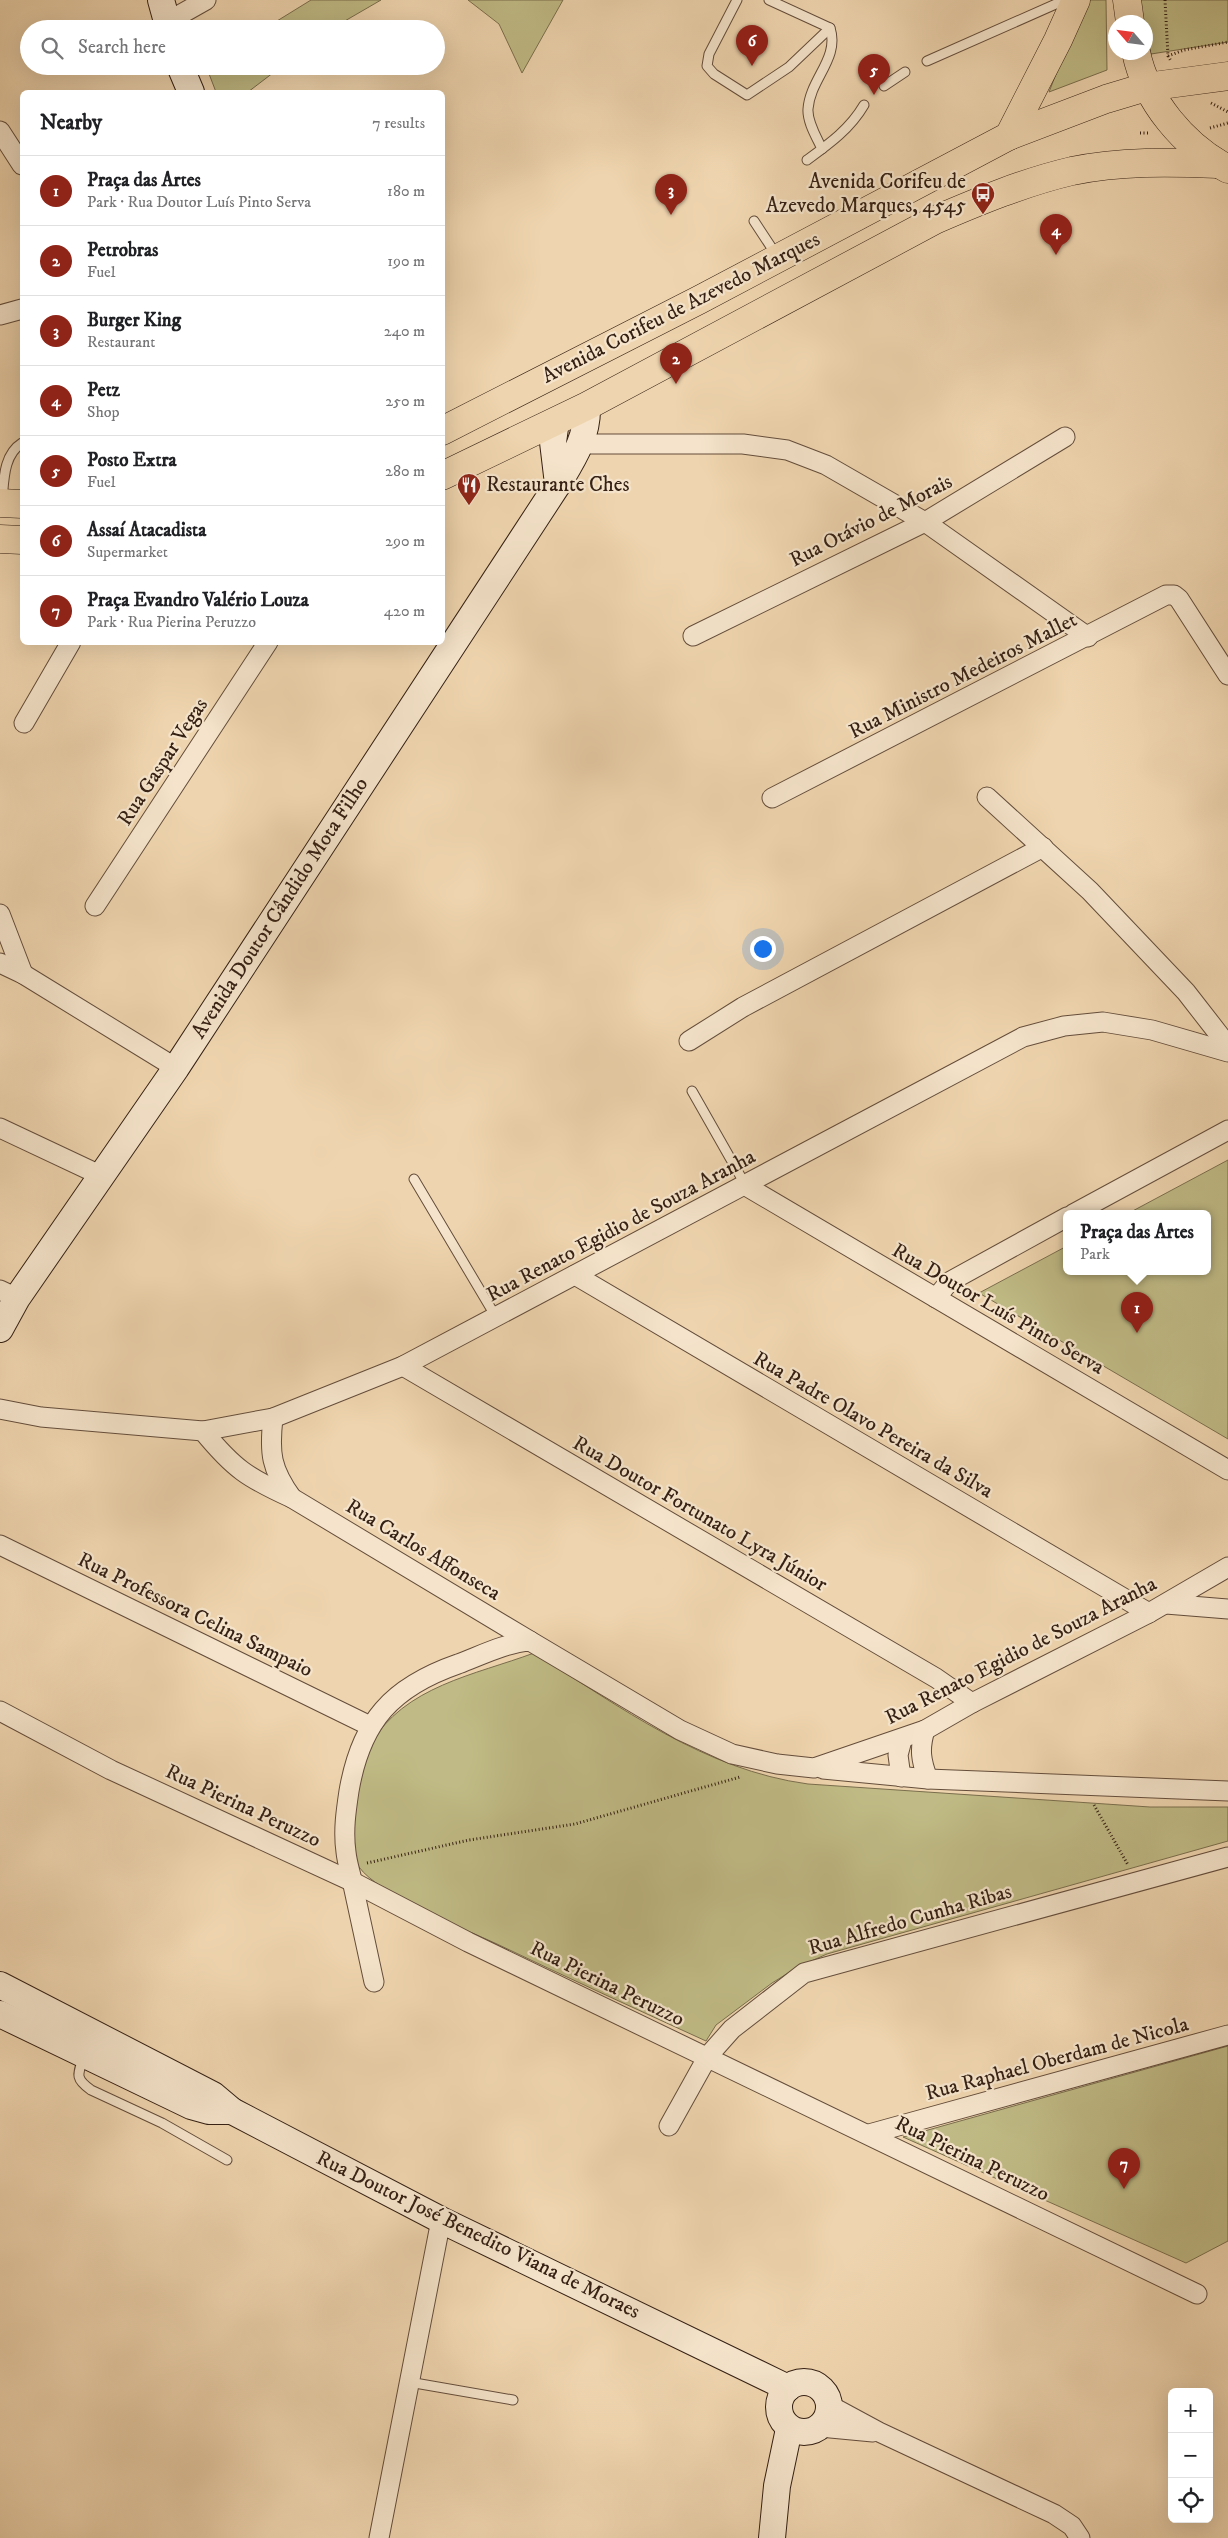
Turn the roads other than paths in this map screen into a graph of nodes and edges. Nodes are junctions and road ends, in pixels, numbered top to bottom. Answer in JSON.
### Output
{"nodes":[{"id":1,"x":206,"y":0,"type":"edge"},
{"id":2,"x":737,"y":0,"type":"edge"},
{"id":3,"x":769,"y":0,"type":"edge"},
{"id":4,"x":1065,"y":0,"type":"edge"},
{"id":5,"x":1076,"y":0,"type":"edge"},
{"id":6,"x":1128,"y":0,"type":"edge"},
{"id":7,"x":1129,"y":15,"type":"edge"},
{"id":8,"x":166,"y":17,"type":"edge"},
{"id":9,"x":830,"y":28,"type":"junction"},
{"id":10,"x":927,"y":60,"type":"dead end"},
{"id":11,"x":1138,"y":60,"type":"edge"},
{"id":12,"x":905,"y":72,"type":"dead end"},
{"id":13,"x":183,"y":75,"type":"edge"},
{"id":14,"x":1228,"y":76,"type":"edge"},
{"id":15,"x":884,"y":86,"type":"dead end"},
{"id":16,"x":1146,"y":87,"type":"junction"},
{"id":17,"x":189,"y":90,"type":"edge"},
{"id":18,"x":864,"y":104,"type":"dead end"},
{"id":19,"x":0,"y":131,"type":"edge"},
{"id":20,"x":1009,"y":136,"type":"junction"},
{"id":21,"x":822,"y":149,"type":"junction"},
{"id":22,"x":806,"y":160,"type":"dead end"},
{"id":23,"x":20,"y":162,"type":"edge"},
{"id":24,"x":1225,"y":165,"type":"edge"},
{"id":25,"x":754,"y":220,"type":"dead end"},
{"id":26,"x":778,"y":258,"type":"junction"},
{"id":27,"x":20,"y":310,"type":"edge"},
{"id":28,"x":0,"y":315,"type":"edge"},
{"id":29,"x":564,"y":369,"type":"junction"},
{"id":30,"x":587,"y":406,"type":"junction"},
{"id":31,"x":556,"y":421,"type":"junction"},
{"id":32,"x":445,"y":429,"type":"edge"},
{"id":33,"x":1065,"y":437,"type":"dead end"},
{"id":34,"x":582,"y":444,"type":"junction"},
{"id":35,"x":20,"y":445,"type":"edge"},
{"id":36,"x":445,"y":475,"type":"edge"},
{"id":37,"x":558,"y":484,"type":"junction"},
{"id":38,"x":8,"y":504,"type":"edge"},
{"id":39,"x":925,"y":522,"type":"junction"},
{"id":40,"x":0,"y":539,"type":"edge"},
{"id":41,"x":20,"y":540,"type":"edge"},
{"id":42,"x":692,"y":636,"type":"dead end"},
{"id":43,"x":1088,"y":637,"type":"junction"},
{"id":44,"x":68,"y":645,"type":"edge"},
{"id":45,"x":266,"y":645,"type":"edge"},
{"id":46,"x":1228,"y":675,"type":"edge"},
{"id":47,"x":24,"y":723,"type":"dead end"},
{"id":48,"x":987,"y":797,"type":"dead end"},
{"id":49,"x":772,"y":798,"type":"dead end"},
{"id":50,"x":1042,"y":847,"type":"junction"},
{"id":51,"x":95,"y":906,"type":"dead end"},
{"id":52,"x":0,"y":914,"type":"edge"},
{"id":53,"x":0,"y":963,"type":"edge"},
{"id":54,"x":23,"y":974,"type":"junction"},
{"id":55,"x":689,"y":1042,"type":"dead end"},
{"id":56,"x":1228,"y":1046,"type":"edge"},
{"id":57,"x":1228,"y":1052,"type":"edge"},
{"id":58,"x":176,"y":1068,"type":"junction"},
{"id":59,"x":692,"y":1090,"type":"dead end"},
{"id":60,"x":0,"y":1128,"type":"edge"},
{"id":61,"x":1228,"y":1130,"type":"edge"},
{"id":62,"x":102,"y":1176,"type":"junction"},
{"id":63,"x":414,"y":1179,"type":"dead end"},
{"id":64,"x":746,"y":1186,"type":"junction"},
{"id":65,"x":1079,"y":1210,"type":"edge"},
{"id":66,"x":1063,"y":1219,"type":"edge"},
{"id":67,"x":575,"y":1276,"type":"junction"},
{"id":68,"x":8,"y":1294,"type":"edge"},
{"id":69,"x":936,"y":1298,"type":"junction"},
{"id":70,"x":497,"y":1317,"type":"junction"},
{"id":71,"x":0,"y":1329,"type":"edge"},
{"id":72,"x":403,"y":1366,"type":"junction"},
{"id":73,"x":0,"y":1396,"type":"edge"},
{"id":74,"x":0,"y":1409,"type":"edge"},
{"id":75,"x":20,"y":1414,"type":"junction"},
{"id":76,"x":272,"y":1418,"type":"junction"},
{"id":77,"x":203,"y":1431,"type":"junction"},
{"id":78,"x":1228,"y":1470,"type":"edge"},
{"id":79,"x":292,"y":1498,"type":"junction"},
{"id":80,"x":0,"y":1545,"type":"edge"},
{"id":81,"x":1228,"y":1567,"type":"edge"},
{"id":82,"x":1166,"y":1604,"type":"junction"},
{"id":83,"x":1228,"y":1609,"type":"edge"},
{"id":84,"x":1149,"y":1613,"type":"junction"},
{"id":85,"x":530,"y":1641,"type":"junction"},
{"id":86,"x":972,"y":1703,"type":"junction"},
{"id":87,"x":0,"y":1711,"type":"edge"},
{"id":88,"x":370,"y":1726,"type":"junction"},
{"id":89,"x":925,"y":1730,"type":"junction"},
{"id":90,"x":902,"y":1740,"type":"junction"},
{"id":91,"x":814,"y":1768,"type":"junction"},
{"id":92,"x":901,"y":1777,"type":"junction"},
{"id":93,"x":928,"y":1779,"type":"junction"},
{"id":94,"x":1228,"y":1791,"type":"edge"},
{"id":95,"x":1228,"y":1856,"type":"edge"},
{"id":96,"x":350,"y":1873,"type":"junction"},
{"id":97,"x":374,"y":1982,"type":"dead end"},
{"id":98,"x":1,"y":1987,"type":"edge"},
{"id":99,"x":0,"y":2014,"type":"edge"},
{"id":100,"x":1228,"y":2035,"type":"edge"},
{"id":101,"x":90,"y":2044,"type":"junction"},
{"id":102,"x":708,"y":2056,"type":"junction"},
{"id":103,"x":669,"y":2126,"type":"dead end"},
{"id":104,"x":869,"y":2134,"type":"junction"},
{"id":105,"x":227,"y":2160,"type":"dead end"},
{"id":106,"x":441,"y":2220,"type":"junction"},
{"id":107,"x":1197,"y":2294,"type":"dead end"},
{"id":108,"x":409,"y":2382,"type":"junction"},
{"id":109,"x":513,"y":2400,"type":"dead end"},
{"id":110,"x":802,"y":2415,"type":"junction"},
{"id":111,"x":379,"y":2538,"type":"edge"},
{"id":112,"x":772,"y":2538,"type":"edge"},
{"id":113,"x":1080,"y":2538,"type":"edge"}],
"edges":[{"from":1,"to":8,"type":"street"},
{"from":2,"to":9,"type":"lane"},
{"from":3,"to":9,"type":"lane"},
{"from":4,"to":10,"type":"lane"},
{"from":5,"to":20,"type":"main road"},
{"from":6,"to":7,"type":"main road"},
{"from":9,"to":21,"type":"lane"},
{"from":11,"to":16,"type":"main road"},
{"from":12,"to":15,"type":"lane"},
{"from":13,"to":17,"type":"main road"},
{"from":14,"to":16,"type":"main road","name":"Avenida Corifeu de Azevedo Marques"},
{"from":16,"to":20,"type":"main road","name":"Avenida Corifeu de Azevedo Marques"},
{"from":16,"to":24,"type":"main road"},
{"from":18,"to":21,"type":"lane"},
{"from":19,"to":23,"type":"street"},
{"from":20,"to":26,"type":"main road","name":"Avenida Corifeu de Azevedo Marques"},
{"from":21,"to":22,"type":"lane"},
{"from":24,"to":30,"type":"main road","name":"Avenida Corifeu de Azevedo Marques"},
{"from":25,"to":26,"type":"lane"},
{"from":26,"to":29,"type":"main road","name":"Avenida Corifeu de Azevedo Marques"},
{"from":27,"to":28,"type":"street"},
{"from":29,"to":31,"type":"main road"},
{"from":29,"to":32,"type":"main road","name":"Avenida Corifeu de Azevedo Marques"},
{"from":30,"to":31,"type":"main road","name":"Avenida Corifeu de Azevedo Marques"},
{"from":30,"to":34,"type":"main road","name":"Avenida Doutor Cândido Mota Filho"},
{"from":31,"to":36,"type":"main road","name":"Avenida Corifeu de Azevedo Marques"},
{"from":31,"to":37,"type":"main road"},
{"from":33,"to":39,"type":"street","name":"Rua Otávio de Morais"},
{"from":34,"to":37,"type":"main road","name":"Avenida Doutor Cândido Mota Filho"},
{"from":34,"to":39,"type":"street"},
{"from":35,"to":38,"type":"lane"},
{"from":37,"to":58,"type":"main road","name":"Avenida Doutor Cândido Mota Filho"},
{"from":39,"to":42,"type":"street","name":"Rua Otávio de Morais"},
{"from":39,"to":43,"type":"street"},
{"from":40,"to":41,"type":"main road"},
{"from":43,"to":46,"type":"street","name":"Rua Ministro Medeiros Mallet"},
{"from":43,"to":49,"type":"street","name":"Rua Ministro Medeiros Mallet"},
{"from":44,"to":47,"type":"street"},
{"from":45,"to":51,"type":"street","name":"Rua Gaspar Vegas"},
{"from":48,"to":50,"type":"street"},
{"from":50,"to":55,"type":"street"},
{"from":50,"to":56,"type":"street"},
{"from":52,"to":54,"type":"street"},
{"from":53,"to":54,"type":"street"},
{"from":54,"to":58,"type":"street"},
{"from":57,"to":64,"type":"street","name":"Rua Renato Egidio de Souza Aranha"},
{"from":58,"to":62,"type":"main road","name":"Avenida Doutor Cândido Mota Filho"},
{"from":59,"to":64,"type":"lane"},
{"from":60,"to":62,"type":"street"},
{"from":61,"to":65,"type":"street"},
{"from":62,"to":68,"type":"main road","name":"Avenida Doutor Cândido Mota Filho"},
{"from":63,"to":70,"type":"lane"},
{"from":64,"to":67,"type":"street","name":"Rua Renato Egidio de Souza Aranha"},
{"from":64,"to":69,"type":"street","name":"Rua Doutor Luís Pinto Serva"},
{"from":66,"to":69,"type":"street"},
{"from":67,"to":70,"type":"street","name":"Rua Renato Egidio de Souza Aranha"},
{"from":67,"to":84,"type":"street","name":"Rua Padre Olavo Pereira da Silva"},
{"from":68,"to":71,"type":"main road","name":"Avenida Doutor Cândido Mota Filho"},
{"from":69,"to":78,"type":"street","name":"Rua Doutor Luís Pinto Serva"},
{"from":70,"to":72,"type":"street","name":"Rua Renato Egidio de Souza Aranha"},
{"from":72,"to":76,"type":"street","name":"Rua Renato Egidio de Souza Aranha"},
{"from":72,"to":86,"type":"street","name":"Rua Doutor Fortunato Lyra Júnior"},
{"from":73,"to":75,"type":"street"},
{"from":74,"to":75,"type":"street","name":"Rua Renato Egidio de Souza Aranha"},
{"from":75,"to":77,"type":"street","name":"Rua Renato Egidio de Souza Aranha"},
{"from":76,"to":77,"type":"street","name":"Rua Renato Egidio de Souza Aranha"},
{"from":76,"to":79,"type":"street","name":"Rua Carlos Affonseca"},
{"from":77,"to":79,"type":"street","name":"Rua Carlos Affonseca"},
{"from":79,"to":85,"type":"street","name":"Rua Carlos Affonseca"},
{"from":80,"to":88,"type":"street","name":"Rua Professora Celina Sampaio"},
{"from":81,"to":82,"type":"street","name":"Rua Renato Egidio de Souza Aranha"},
{"from":82,"to":83,"type":"street"},
{"from":82,"to":84,"type":"street","name":"Rua Renato Egidio de Souza Aranha"},
{"from":84,"to":86,"type":"street","name":"Rua Renato Egidio de Souza Aranha"},
{"from":85,"to":88,"type":"street"},
{"from":85,"to":91,"type":"street","name":"Rua Renato Egidio de Souza Aranha"},
{"from":86,"to":89,"type":"street","name":"Rua Renato Egidio de Souza Aranha"},
{"from":87,"to":96,"type":"street","name":"Rua Pierina Peruzzo"},
{"from":88,"to":96,"type":"street"},
{"from":89,"to":90,"type":"street","name":"Rua Renato Egidio de Souza Aranha"},
{"from":89,"to":93,"type":"street"},
{"from":90,"to":91,"type":"street","name":"Rua Renato Egidio de Souza Aranha"},
{"from":90,"to":92,"type":"street"},
{"from":91,"to":92,"type":"street"},
{"from":92,"to":93,"type":"street"},
{"from":93,"to":94,"type":"street"},
{"from":95,"to":102,"type":"street","name":"Rua Alfredo Cunha Ribas"},
{"from":96,"to":97,"type":"street"},
{"from":96,"to":102,"type":"street","name":"Rua Pierina Peruzzo"},
{"from":98,"to":101,"type":"main road","name":"Rua Doutor José Benedito Viana de Moraes"},
{"from":99,"to":101,"type":"main road","name":"Rua Doutor José Benedito Viana de Moraes"},
{"from":100,"to":104,"type":"street","name":"Rua Raphael Oberdam de Nicola"},
{"from":101,"to":105,"type":"lane"},
{"from":101,"to":106,"type":"main road","name":"Rua Doutor José Benedito Viana de Moraes"},
{"from":102,"to":103,"type":"street","name":"Rua Alfredo Cunha Ribas"},
{"from":102,"to":104,"type":"street","name":"Rua Pierina Peruzzo"},
{"from":104,"to":107,"type":"street","name":"Rua Pierina Peruzzo"},
{"from":106,"to":108,"type":"street"},
{"from":106,"to":110,"type":"main road","name":"Rua Doutor José Benedito Viana de Moraes"},
{"from":108,"to":109,"type":"lane"},
{"from":108,"to":111,"type":"street"},
{"from":110,"to":112,"type":"main road"},
{"from":110,"to":113,"type":"street","name":"Rua Doutor José Benedito Viana de Moraes"}]}
